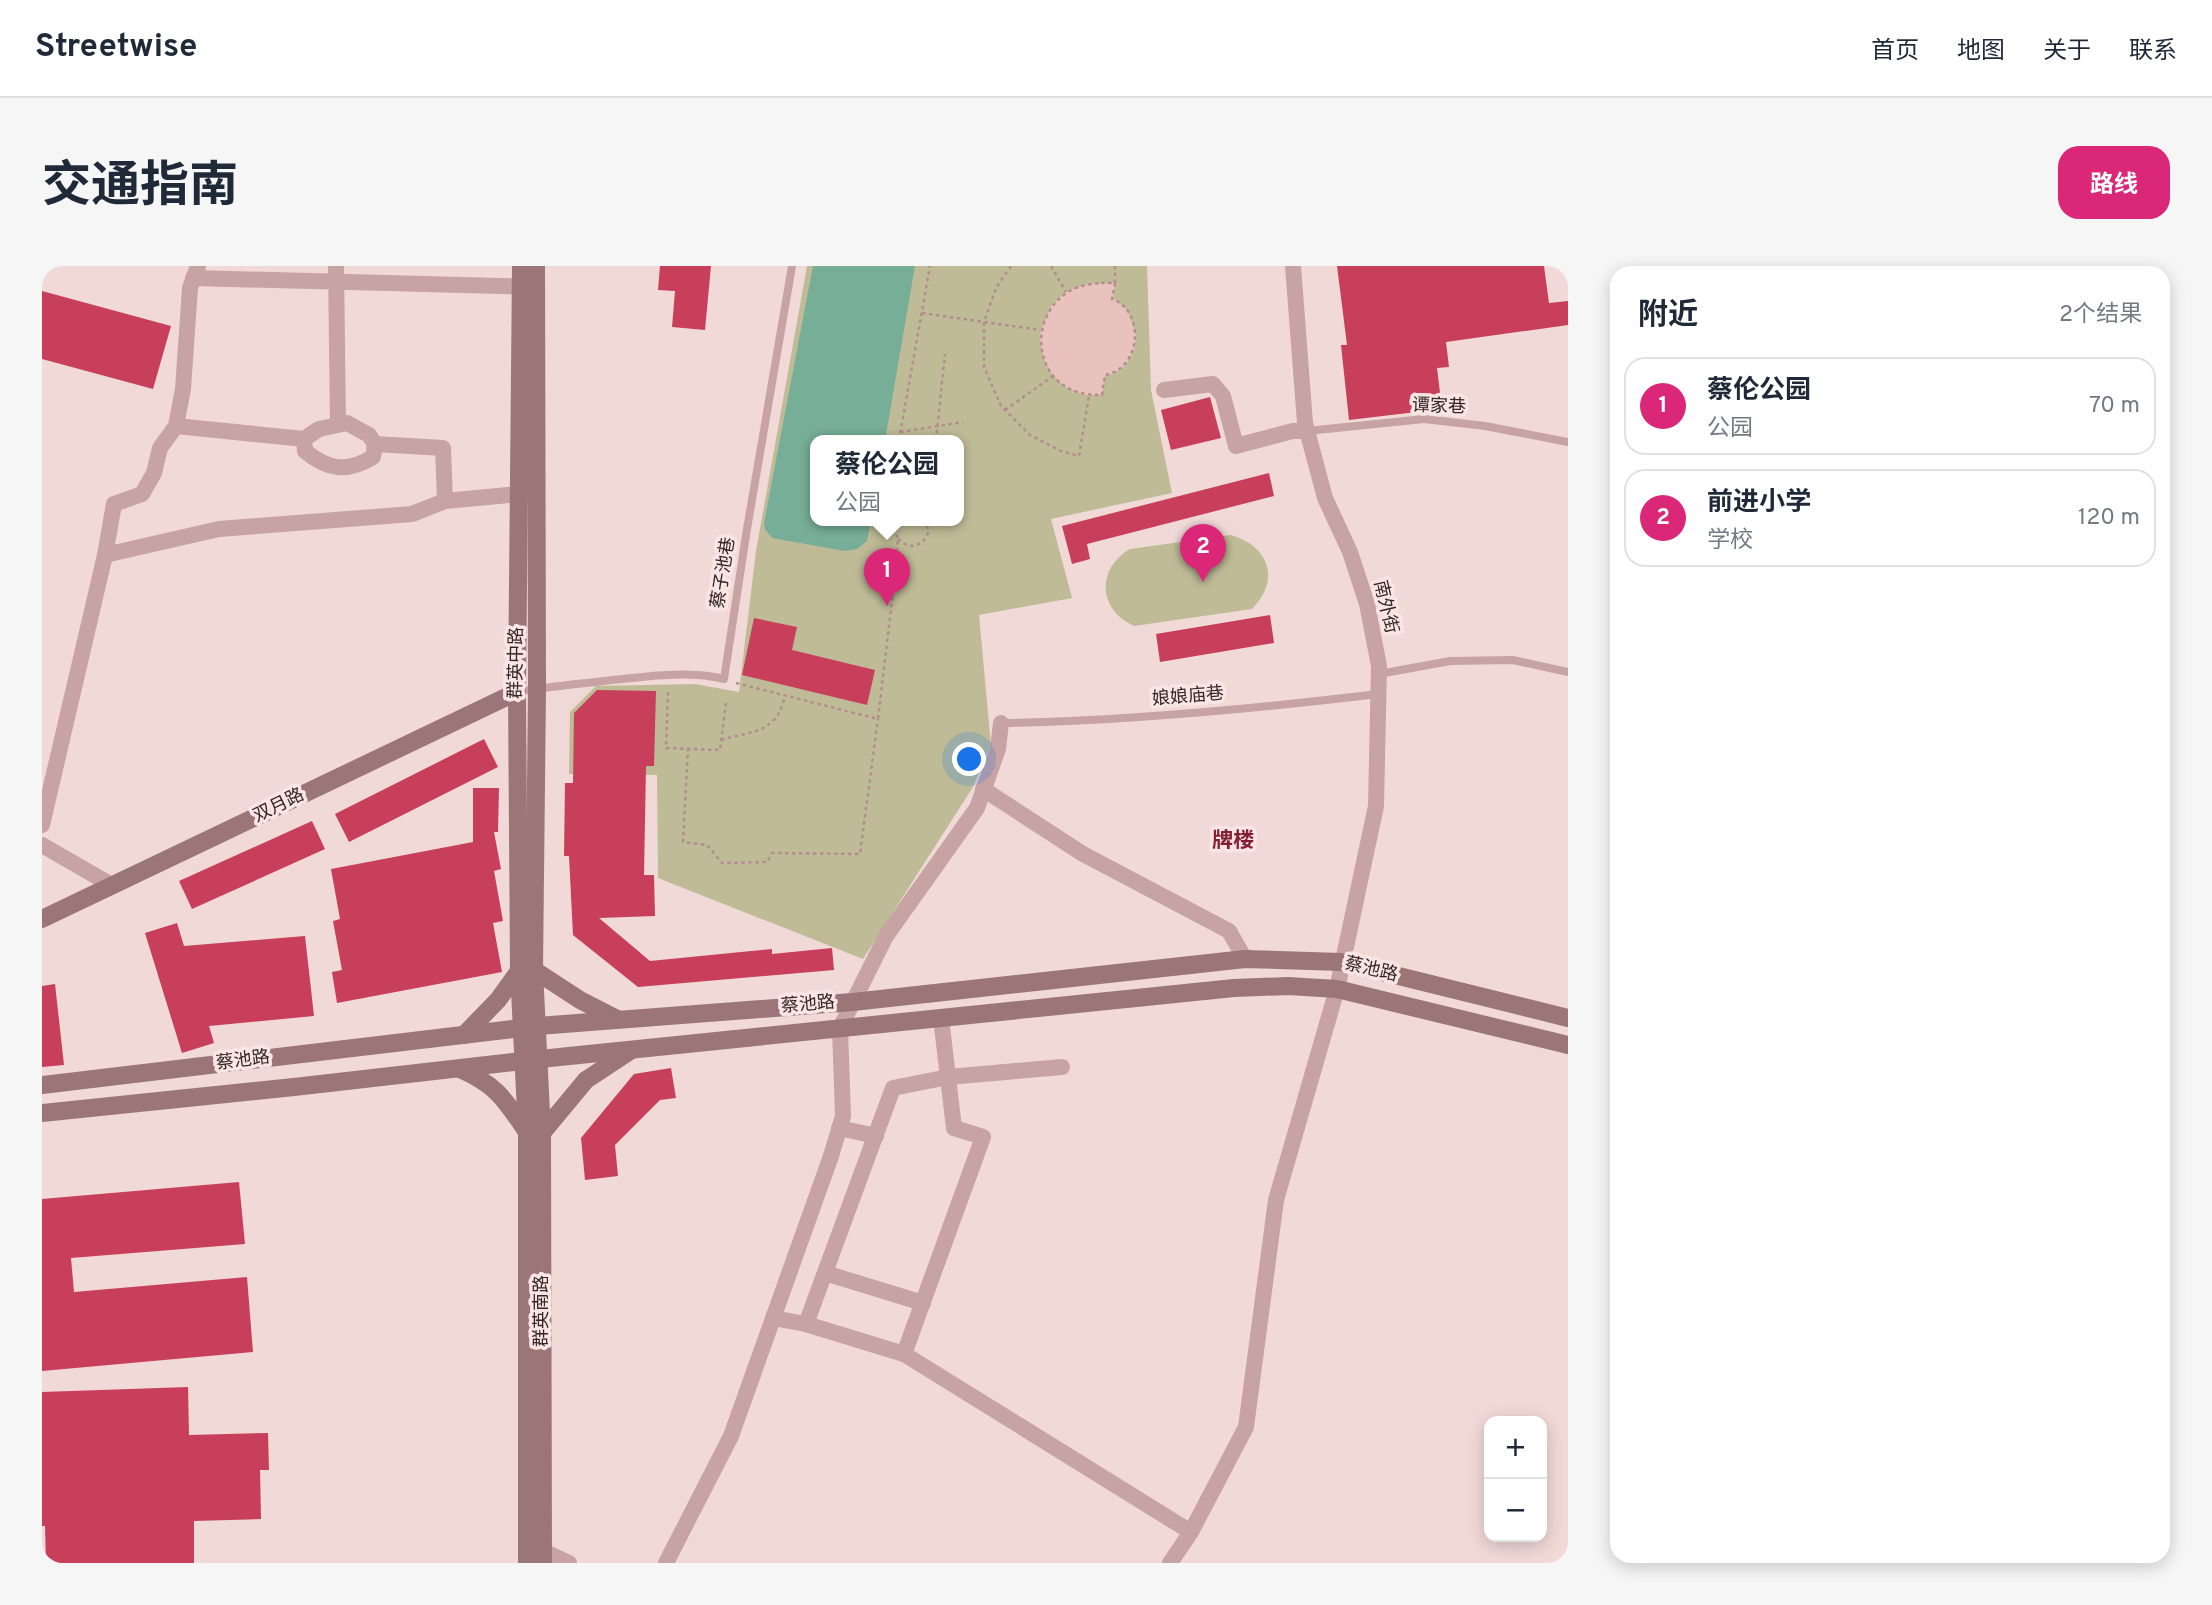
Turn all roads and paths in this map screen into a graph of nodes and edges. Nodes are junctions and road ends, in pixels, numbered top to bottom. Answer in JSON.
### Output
{"nodes":[{"id":1,"x":336,"y":266,"type":"edge"},
{"id":2,"x":521,"y":266,"type":"edge"},
{"id":3,"x":537,"y":266,"type":"edge"},
{"id":4,"x":792,"y":266,"type":"edge"},
{"id":5,"x":930,"y":266,"type":"edge"},
{"id":6,"x":1011,"y":266,"type":"edge"},
{"id":7,"x":1051,"y":266,"type":"edge"},
{"id":8,"x":1115,"y":266,"type":"edge"},
{"id":9,"x":1293,"y":266,"type":"edge"},
{"id":10,"x":196,"y":272,"type":"edge"},
{"id":11,"x":336,"y":283,"type":"junction"},
{"id":12,"x":1115,"y":283,"type":"junction"},
{"id":13,"x":528,"y":286,"type":"junction"},
{"id":14,"x":1066,"y":292,"type":"junction"},
{"id":15,"x":922,"y":313,"type":"junction"},
{"id":16,"x":984,"y":322,"type":"junction"},
{"id":17,"x":1041,"y":330,"type":"junction"},
{"id":18,"x":945,"y":354,"type":"dead end"},
{"id":19,"x":1053,"y":376,"type":"junction"},
{"id":20,"x":1164,"y":390,"type":"dead end"},
{"id":21,"x":1089,"y":395,"type":"junction"},
{"id":22,"x":1005,"y":410,"type":"junction"},
{"id":23,"x":963,"y":422,"type":"dead end"},
{"id":24,"x":338,"y":424,"type":"junction"},
{"id":25,"x":939,"y":425,"type":"junction"},
{"id":26,"x":176,"y":426,"type":"junction"},
{"id":27,"x":1307,"y":431,"type":"junction"},
{"id":28,"x":900,"y":432,"type":"junction"},
{"id":29,"x":900,"y":435,"type":"edge"},
{"id":30,"x":937,"y":435,"type":"edge"},
{"id":31,"x":304,"y":439,"type":"junction"},
{"id":32,"x":1568,"y":442,"type":"edge"},
{"id":33,"x":375,"y":444,"type":"junction"},
{"id":34,"x":528,"y":493,"type":"junction"},
{"id":35,"x":445,"y":501,"type":"junction"},
{"id":36,"x":882,"y":526,"type":"edge"},
{"id":37,"x":927,"y":526,"type":"edge"},
{"id":38,"x":895,"y":528,"type":"joint"},
{"id":39,"x":898,"y":539,"type":"junction"},
{"id":40,"x":105,"y":555,"type":"junction"},
{"id":41,"x":1568,"y":671,"type":"edge"},
{"id":42,"x":1378,"y":674,"type":"junction"},
{"id":43,"x":724,"y":679,"type":"junction"},
{"id":44,"x":537,"y":688,"type":"junction"},
{"id":45,"x":517,"y":692,"type":"junction"},
{"id":46,"x":668,"y":692,"type":"dead end"},
{"id":47,"x":1378,"y":694,"type":"junction"},
{"id":48,"x":785,"y":695,"type":"junction"},
{"id":49,"x":726,"y":703,"type":"dead end"},
{"id":50,"x":878,"y":719,"type":"junction"},
{"id":51,"x":1001,"y":723,"type":"joint"},
{"id":52,"x":721,"y":740,"type":"junction"},
{"id":53,"x":688,"y":748,"type":"junction"},
{"id":54,"x":983,"y":789,"type":"junction"},
{"id":55,"x":42,"y":825,"type":"edge"},
{"id":56,"x":42,"y":845,"type":"edge"},
{"id":57,"x":113,"y":886,"type":"junction"},
{"id":58,"x":42,"y":919,"type":"edge"},
{"id":59,"x":1245,"y":959,"type":"junction"},
{"id":60,"x":1342,"y":962,"type":"junction"},
{"id":61,"x":527,"y":970,"type":"junction"},
{"id":62,"x":1337,"y":989,"type":"junction"},
{"id":63,"x":853,"y":1002,"type":"junction"},
{"id":64,"x":941,"y":1018,"type":"junction"},
{"id":65,"x":1568,"y":1018,"type":"edge"},
{"id":66,"x":620,"y":1020,"type":"junction"},
{"id":67,"x":531,"y":1027,"type":"junction"},
{"id":68,"x":840,"y":1028,"type":"junction"},
{"id":69,"x":464,"y":1035,"type":"junction"},
{"id":70,"x":1568,"y":1045,"type":"edge"},
{"id":71,"x":632,"y":1050,"type":"junction"},
{"id":72,"x":532,"y":1060,"type":"junction"},
{"id":73,"x":1062,"y":1067,"type":"dead end"},
{"id":74,"x":456,"y":1068,"type":"junction"},
{"id":75,"x":948,"y":1077,"type":"junction"},
{"id":76,"x":42,"y":1086,"type":"edge"},
{"id":77,"x":42,"y":1113,"type":"edge"},
{"id":78,"x":839,"y":1128,"type":"junction"},
{"id":79,"x":534,"y":1133,"type":"junction"},
{"id":80,"x":876,"y":1136,"type":"junction"},
{"id":81,"x":825,"y":1273,"type":"junction"},
{"id":82,"x":923,"y":1303,"type":"junction"},
{"id":83,"x":773,"y":1318,"type":"junction"},
{"id":84,"x":806,"y":1324,"type":"junction"},
{"id":85,"x":904,"y":1354,"type":"junction"},
{"id":86,"x":1191,"y":1532,"type":"junction"},
{"id":87,"x":543,"y":1557,"type":"edge"},
{"id":88,"x":527,"y":1563,"type":"edge"},
{"id":89,"x":569,"y":1563,"type":"edge"},
{"id":90,"x":666,"y":1563,"type":"edge"},
{"id":91,"x":1170,"y":1563,"type":"edge"}],
"edges":[{"from":1,"to":11,"type":"street"},
{"from":2,"to":13,"type":"street","name":"群英中路"},
{"from":3,"to":13,"type":"street","name":"群英中路"},
{"from":4,"to":43,"type":"lane","name":"蔡子池巷"},
{"from":5,"to":15,"type":"path"},
{"from":6,"to":16,"type":"path"},
{"from":7,"to":14,"type":"path"},
{"from":8,"to":12,"type":"path"},
{"from":9,"to":27,"type":"street","name":"南外街"},
{"from":10,"to":11,"type":"street"},
{"from":10,"to":26,"type":"street"},
{"from":11,"to":13,"type":"street"},
{"from":11,"to":24,"type":"street"},
{"from":12,"to":14,"type":"path"},
{"from":12,"to":21,"type":"path"},
{"from":13,"to":34,"type":"street","name":"群英中路"},
{"from":14,"to":17,"type":"path"},
{"from":15,"to":16,"type":"path"},
{"from":15,"to":28,"type":"path"},
{"from":16,"to":17,"type":"path"},
{"from":16,"to":22,"type":"path"},
{"from":17,"to":19,"type":"path"},
{"from":18,"to":25,"type":"path"},
{"from":19,"to":21,"type":"path"},
{"from":19,"to":22,"type":"path"},
{"from":20,"to":27,"type":"street"},
{"from":21,"to":22,"type":"path"},
{"from":23,"to":25,"type":"path"},
{"from":24,"to":31,"type":"street"},
{"from":24,"to":33,"type":"street"},
{"from":25,"to":28,"type":"path"},
{"from":25,"to":30,"type":"path"},
{"from":26,"to":31,"type":"street"},
{"from":26,"to":40,"type":"street"},
{"from":27,"to":32,"type":"lane","name":"谭家巷"},
{"from":27,"to":42,"type":"street","name":"南外街"},
{"from":28,"to":29,"type":"path"},
{"from":31,"to":33,"type":"street"},
{"from":33,"to":35,"type":"street"},
{"from":34,"to":35,"type":"street"},
{"from":34,"to":44,"type":"street","name":"群英中路"},
{"from":34,"to":45,"type":"street","name":"群英中路"},
{"from":35,"to":40,"type":"street"},
{"from":36,"to":38,"type":"path"},
{"from":37,"to":39,"type":"path"},
{"from":38,"to":39,"type":"path"},
{"from":39,"to":50,"type":"path"},
{"from":40,"to":55,"type":"street"},
{"from":41,"to":42,"type":"lane"},
{"from":42,"to":47,"type":"street","name":"南外街"},
{"from":43,"to":44,"type":"lane"},
{"from":43,"to":48,"type":"path"},
{"from":44,"to":45,"type":"lane"},
{"from":44,"to":61,"type":"street","name":"群英中路"},
{"from":45,"to":57,"type":"street","name":"双月路"},
{"from":45,"to":61,"type":"street","name":"群英中路"},
{"from":46,"to":53,"type":"path"},
{"from":47,"to":51,"type":"lane","name":"娘娘庙巷"},
{"from":47,"to":60,"type":"street","name":"南外街"},
{"from":48,"to":50,"type":"path"},
{"from":48,"to":52,"type":"path"},
{"from":49,"to":52,"type":"path"},
{"from":50,"to":53,"type":"path"},
{"from":51,"to":54,"type":"street"},
{"from":52,"to":53,"type":"path"},
{"from":54,"to":59,"type":"street"},
{"from":54,"to":63,"type":"street"},
{"from":56,"to":57,"type":"street"},
{"from":57,"to":58,"type":"street","name":"双月路"},
{"from":59,"to":60,"type":"street","name":"蔡池路"},
{"from":59,"to":63,"type":"street","name":"蔡池路"},
{"from":60,"to":62,"type":"street","name":"南外街"},
{"from":60,"to":65,"type":"street","name":"蔡池路"},
{"from":61,"to":66,"type":"street"},
{"from":61,"to":67,"type":"street","name":"群英中路"},
{"from":61,"to":69,"type":"street"},
{"from":62,"to":64,"type":"street","name":"蔡池路"},
{"from":62,"to":70,"type":"street","name":"蔡池路"},
{"from":62,"to":86,"type":"street","name":"南外街"},
{"from":63,"to":66,"type":"street","name":"蔡池路"},
{"from":63,"to":68,"type":"street"},
{"from":64,"to":68,"type":"street","name":"蔡池路"},
{"from":64,"to":75,"type":"street"},
{"from":66,"to":67,"type":"street","name":"蔡池路"},
{"from":67,"to":69,"type":"street","name":"蔡池路"},
{"from":67,"to":72,"type":"street","name":"群英中路"},
{"from":68,"to":71,"type":"street","name":"蔡池路"},
{"from":68,"to":78,"type":"street"},
{"from":69,"to":76,"type":"street","name":"蔡池路"},
{"from":71,"to":72,"type":"street","name":"蔡池路"},
{"from":71,"to":79,"type":"street"},
{"from":72,"to":74,"type":"street","name":"蔡池路"},
{"from":72,"to":79,"type":"street","name":"群英南路"},
{"from":73,"to":75,"type":"street"},
{"from":74,"to":77,"type":"street","name":"蔡池路"},
{"from":74,"to":79,"type":"street"},
{"from":75,"to":80,"type":"street"},
{"from":75,"to":82,"type":"street"},
{"from":78,"to":80,"type":"street"},
{"from":78,"to":83,"type":"street"},
{"from":79,"to":87,"type":"street","name":"群英南路"},
{"from":79,"to":88,"type":"street","name":"群英南路"},
{"from":80,"to":81,"type":"street"},
{"from":81,"to":82,"type":"street"},
{"from":81,"to":84,"type":"street"},
{"from":82,"to":85,"type":"street"},
{"from":83,"to":84,"type":"street"},
{"from":83,"to":90,"type":"street"},
{"from":84,"to":85,"type":"street"},
{"from":85,"to":86,"type":"street"},
{"from":86,"to":91,"type":"street","name":"南外街"},
{"from":87,"to":89,"type":"street"}]}
